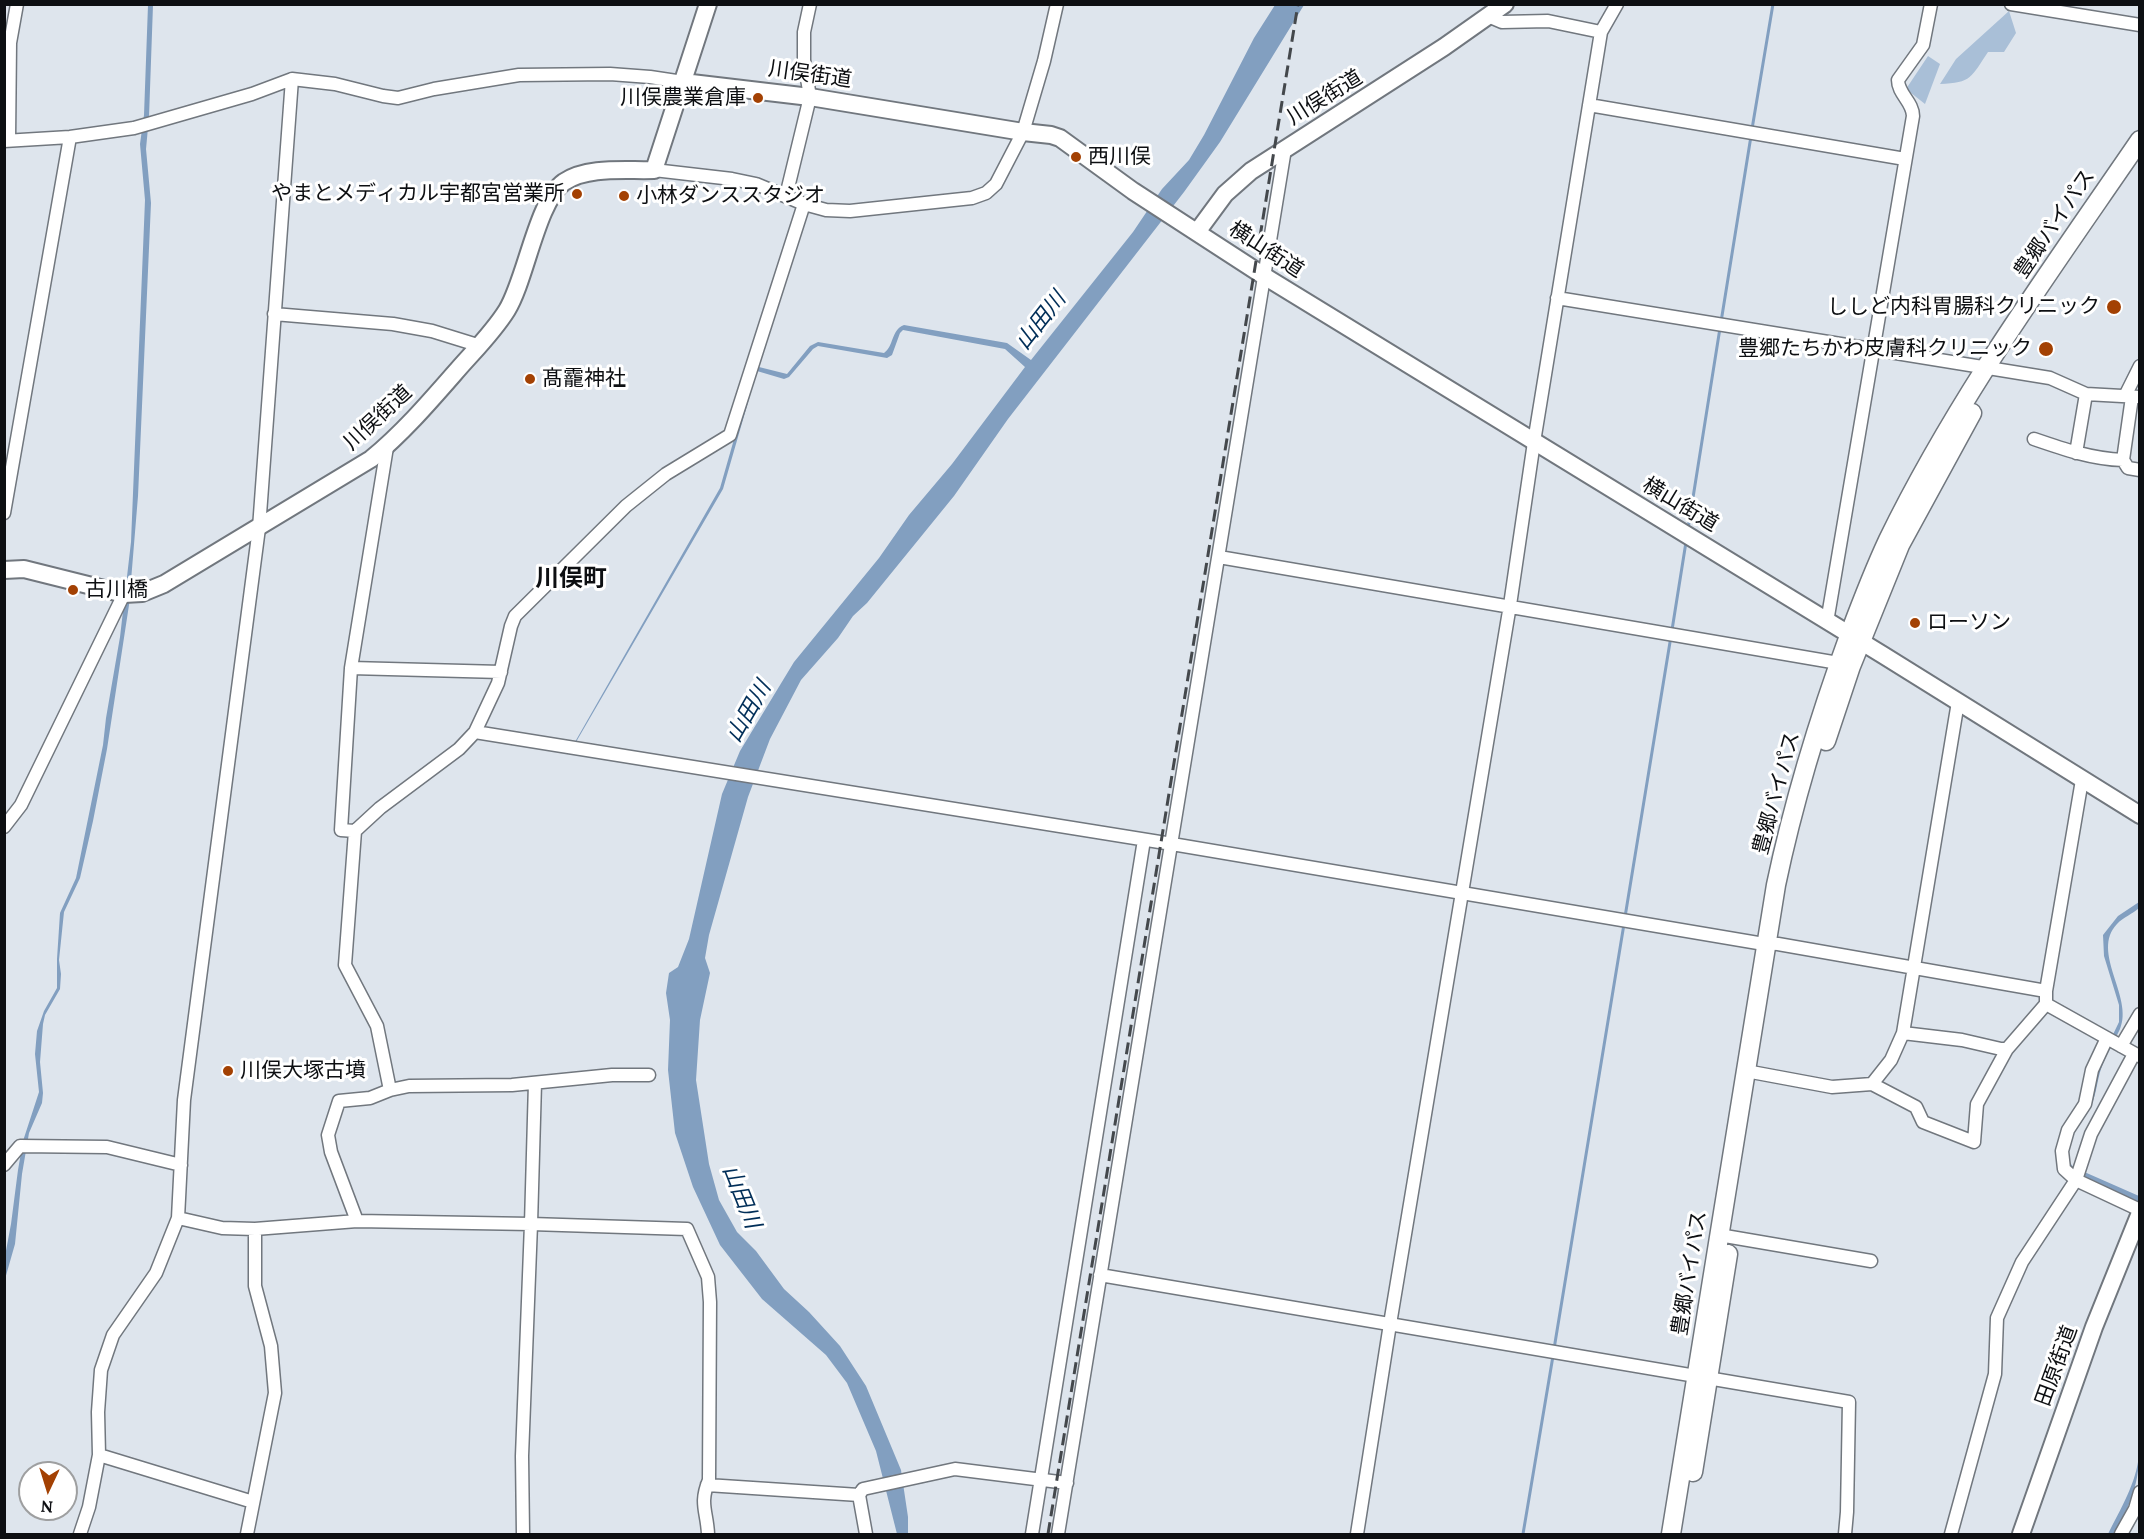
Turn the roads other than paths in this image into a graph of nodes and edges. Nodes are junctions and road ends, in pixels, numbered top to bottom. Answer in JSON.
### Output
{"nodes":[{"id":1,"x":17,"y":4,"type":"edge"},
{"id":2,"x":708,"y":4,"type":"edge"},
{"id":3,"x":810,"y":4,"type":"edge"},
{"id":4,"x":1057,"y":4,"type":"edge"},
{"id":5,"x":1505,"y":4,"type":"edge"},
{"id":6,"x":1617,"y":4,"type":"edge"},
{"id":7,"x":1931,"y":4,"type":"edge"},
{"id":8,"x":2011,"y":4,"type":"edge"},
{"id":9,"x":1488,"y":16,"type":"junction"},
{"id":10,"x":2139,"y":25,"type":"edge"},
{"id":11,"x":1601,"y":32,"type":"junction"},
{"id":12,"x":292,"y":79,"type":"junction"},
{"id":13,"x":683,"y":82,"type":"junction"},
{"id":14,"x":810,"y":97,"type":"junction"},
{"id":15,"x":1589,"y":105,"type":"junction"},
{"id":16,"x":1023,"y":132,"type":"junction"},
{"id":17,"x":70,"y":137,"type":"junction"},
{"id":18,"x":7,"y":141,"type":"edge"},
{"id":19,"x":2139,"y":142,"type":"edge"},
{"id":20,"x":1285,"y":150,"type":"junction"},
{"id":21,"x":1905,"y":159,"type":"junction"},
{"id":22,"x":2139,"y":162,"type":"edge"},
{"id":23,"x":654,"y":170,"type":"junction"},
{"id":24,"x":786,"y":196,"type":"junction"},
{"id":25,"x":804,"y":204,"type":"junction"},
{"id":26,"x":1197,"y":232,"type":"junction"},
{"id":27,"x":1264,"y":276,"type":"junction"},
{"id":28,"x":1557,"y":298,"type":"junction"},
{"id":29,"x":274,"y":314,"type":"junction"},
{"id":30,"x":478,"y":347,"type":"junction"},
{"id":31,"x":1874,"y":349,"type":"junction"},
{"id":32,"x":2139,"y":366,"type":"edge"},
{"id":33,"x":1991,"y":369,"type":"junction"},
{"id":34,"x":2086,"y":393,"type":"junction"},
{"id":35,"x":2132,"y":397,"type":"edge"},
{"id":36,"x":2034,"y":439,"type":"dead end"},
{"id":37,"x":1534,"y":442,"type":"junction"},
{"id":38,"x":387,"y":447,"type":"junction"},
{"id":39,"x":2076,"y":453,"type":"junction"},
{"id":40,"x":2122,"y":460,"type":"junction"},
{"id":41,"x":2139,"y":470,"type":"edge"},
{"id":42,"x":4,"y":513,"type":"edge"},
{"id":43,"x":259,"y":528,"type":"junction"},
{"id":44,"x":1219,"y":557,"type":"junction"},
{"id":45,"x":4,"y":570,"type":"edge"},
{"id":46,"x":124,"y":594,"type":"junction"},
{"id":47,"x":1510,"y":605,"type":"junction"},
{"id":48,"x":1827,"y":622,"type":"junction"},
{"id":49,"x":1856,"y":639,"type":"junction"},
{"id":50,"x":1845,"y":664,"type":"junction"},
{"id":51,"x":351,"y":668,"type":"junction"},
{"id":52,"x":501,"y":672,"type":"junction"},
{"id":53,"x":1958,"y":702,"type":"junction"},
{"id":54,"x":474,"y":732,"type":"junction"},
{"id":55,"x":2082,"y":780,"type":"junction"},
{"id":56,"x":2139,"y":815,"type":"edge"},
{"id":57,"x":4,"y":827,"type":"edge"},
{"id":58,"x":355,"y":831,"type":"junction"},
{"id":59,"x":1144,"y":840,"type":"junction"},
{"id":60,"x":1172,"y":844,"type":"junction"},
{"id":61,"x":1461,"y":892,"type":"junction"},
{"id":62,"x":1772,"y":944,"type":"junction"},
{"id":63,"x":1914,"y":969,"type":"junction"},
{"id":64,"x":2046,"y":997,"type":"junction"},
{"id":65,"x":2139,"y":1014,"type":"edge"},
{"id":66,"x":1903,"y":1033,"type":"junction"},
{"id":67,"x":2107,"y":1038,"type":"junction"},
{"id":68,"x":2121,"y":1046,"type":"junction"},
{"id":69,"x":2007,"y":1049,"type":"junction"},
{"id":70,"x":2136,"y":1055,"type":"edge"},
{"id":71,"x":1752,"y":1073,"type":"junction"},
{"id":72,"x":649,"y":1075,"type":"dead end"},
{"id":73,"x":535,"y":1083,"type":"junction"},
{"id":74,"x":1872,"y":1084,"type":"junction"},
{"id":75,"x":390,"y":1090,"type":"junction"},
{"id":76,"x":181,"y":1165,"type":"junction"},
{"id":77,"x":4,"y":1166,"type":"edge"},
{"id":78,"x":2076,"y":1180,"type":"junction"},
{"id":79,"x":2139,"y":1212,"type":"edge"},
{"id":80,"x":178,"y":1218,"type":"junction"},
{"id":81,"x":357,"y":1221,"type":"junction"},
{"id":82,"x":531,"y":1224,"type":"junction"},
{"id":83,"x":255,"y":1229,"type":"junction"},
{"id":84,"x":1725,"y":1236,"type":"junction"},
{"id":85,"x":1871,"y":1261,"type":"dead end"},
{"id":86,"x":1100,"y":1275,"type":"junction"},
{"id":87,"x":1390,"y":1324,"type":"junction"},
{"id":88,"x":1703,"y":1376,"type":"junction"},
{"id":89,"x":99,"y":1455,"type":"junction"},
{"id":90,"x":1041,"y":1479,"type":"junction"},
{"id":91,"x":1067,"y":1483,"type":"junction"},
{"id":92,"x":707,"y":1485,"type":"junction"},
{"id":93,"x":861,"y":1492,"type":"junction"},
{"id":94,"x":2139,"y":1492,"type":"edge"},
{"id":95,"x":253,"y":1502,"type":"junction"},
{"id":96,"x":80,"y":1534,"type":"edge"},
{"id":97,"x":247,"y":1534,"type":"edge"},
{"id":98,"x":523,"y":1534,"type":"edge"},
{"id":99,"x":708,"y":1534,"type":"edge"},
{"id":100,"x":866,"y":1534,"type":"edge"},
{"id":101,"x":1032,"y":1534,"type":"edge"},
{"id":102,"x":1058,"y":1534,"type":"edge"},
{"id":103,"x":1357,"y":1534,"type":"edge"},
{"id":104,"x":1671,"y":1534,"type":"edge"},
{"id":105,"x":1683,"y":1534,"type":"edge"},
{"id":106,"x":1845,"y":1534,"type":"edge"},
{"id":107,"x":1951,"y":1534,"type":"edge"},
{"id":108,"x":2021,"y":1534,"type":"edge"},
{"id":109,"x":2121,"y":1534,"type":"edge"}],
"edges":[{"from":1,"to":18,"type":"street"},
{"from":2,"to":13,"type":"main road"},
{"from":3,"to":14,"type":"street"},
{"from":4,"to":16,"type":"street"},
{"from":5,"to":9,"type":"main road","name":"川俣街道"},
{"from":6,"to":11,"type":"street"},
{"from":7,"to":21,"type":"street"},
{"from":8,"to":10,"type":"street"},
{"from":9,"to":11,"type":"street"},
{"from":9,"to":20,"type":"main road","name":"川俣街道"},
{"from":11,"to":15,"type":"street"},
{"from":12,"to":13,"type":"street"},
{"from":12,"to":17,"type":"street"},
{"from":12,"to":29,"type":"street"},
{"from":13,"to":14,"type":"main road","name":"川俣街道"},
{"from":13,"to":23,"type":"main road"},
{"from":14,"to":16,"type":"main road","name":"川俣街道"},
{"from":14,"to":24,"type":"street"},
{"from":15,"to":21,"type":"street"},
{"from":15,"to":28,"type":"street"},
{"from":16,"to":25,"type":"street","name":"川俣街道"},
{"from":16,"to":26,"type":"main road","name":"川俣街道"},
{"from":17,"to":18,"type":"street"},
{"from":17,"to":42,"type":"street"},
{"from":19,"to":33,"type":"main road","name":"豊郷バイパス"},
{"from":20,"to":26,"type":"main road","name":"川俣街道"},
{"from":20,"to":27,"type":"street"},
{"from":21,"to":31,"type":"street"},
{"from":22,"to":33,"type":"main road","name":"豊郷バイパス"},
{"from":23,"to":24,"type":"street","name":"川俣街道"},
{"from":23,"to":30,"type":"main road","name":"川俣街道"},
{"from":24,"to":25,"type":"street","name":"川俣街道"},
{"from":25,"to":52,"type":"street"},
{"from":26,"to":27,"type":"main road","name":"横山街道"},
{"from":27,"to":37,"type":"main road","name":"横山街道"},
{"from":27,"to":44,"type":"street"},
{"from":28,"to":31,"type":"street"},
{"from":28,"to":37,"type":"street"},
{"from":29,"to":30,"type":"street"},
{"from":29,"to":43,"type":"street"},
{"from":30,"to":38,"type":"main road","name":"川俣街道"},
{"from":31,"to":33,"type":"street"},
{"from":31,"to":48,"type":"street"},
{"from":32,"to":35,"type":"street"},
{"from":33,"to":34,"type":"street"},
{"from":33,"to":49,"type":"main road","name":"豊郷バイパス"},
{"from":34,"to":35,"type":"street"},
{"from":34,"to":39,"type":"street"},
{"from":35,"to":40,"type":"street"},
{"from":36,"to":39,"type":"street"},
{"from":37,"to":47,"type":"street"},
{"from":37,"to":48,"type":"main road","name":"横山街道"},
{"from":38,"to":43,"type":"main road","name":"川俣街道"},
{"from":38,"to":51,"type":"street"},
{"from":39,"to":40,"type":"street"},
{"from":40,"to":41,"type":"street"},
{"from":43,"to":46,"type":"main road","name":"川俣街道"},
{"from":43,"to":76,"type":"street"},
{"from":44,"to":47,"type":"street"},
{"from":44,"to":60,"type":"street"},
{"from":45,"to":46,"type":"main road","name":"川俣街道"},
{"from":46,"to":57,"type":"street"},
{"from":47,"to":50,"type":"street"},
{"from":47,"to":61,"type":"street"},
{"from":48,"to":49,"type":"main road","name":"横山街道"},
{"from":49,"to":50,"type":"main road","name":"豊郷バイパス"},
{"from":49,"to":53,"type":"main road","name":"横山街道"},
{"from":50,"to":62,"type":"main road","name":"豊郷バイパス"},
{"from":51,"to":52,"type":"street"},
{"from":51,"to":58,"type":"street"},
{"from":52,"to":54,"type":"street"},
{"from":53,"to":55,"type":"main road","name":"横山街道"},
{"from":53,"to":63,"type":"street"},
{"from":54,"to":58,"type":"street"},
{"from":54,"to":59,"type":"street"},
{"from":55,"to":56,"type":"main road","name":"横山街道"},
{"from":55,"to":64,"type":"street"},
{"from":58,"to":75,"type":"street"},
{"from":59,"to":60,"type":"street"},
{"from":59,"to":90,"type":"street"},
{"from":60,"to":61,"type":"street"},
{"from":60,"to":86,"type":"street"},
{"from":61,"to":62,"type":"street"},
{"from":61,"to":87,"type":"street"},
{"from":62,"to":63,"type":"street"},
{"from":62,"to":71,"type":"main road","name":"豊郷バイパス"},
{"from":63,"to":64,"type":"street"},
{"from":63,"to":66,"type":"street"},
{"from":64,"to":67,"type":"street"},
{"from":64,"to":69,"type":"street"},
{"from":65,"to":68,"type":"street"},
{"from":66,"to":69,"type":"street"},
{"from":66,"to":74,"type":"street"},
{"from":67,"to":68,"type":"street"},
{"from":67,"to":78,"type":"street"},
{"from":68,"to":70,"type":"street"},
{"from":69,"to":74,"type":"street"},
{"from":70,"to":78,"type":"street"},
{"from":71,"to":74,"type":"street"},
{"from":71,"to":84,"type":"main road","name":"豊郷バイパス"},
{"from":72,"to":73,"type":"street"},
{"from":73,"to":75,"type":"street"},
{"from":73,"to":82,"type":"street"},
{"from":75,"to":81,"type":"street"},
{"from":76,"to":77,"type":"street"},
{"from":76,"to":80,"type":"street"},
{"from":78,"to":79,"type":"street"},
{"from":78,"to":107,"type":"street"},
{"from":79,"to":108,"type":"main road","name":"田原街道"},
{"from":80,"to":83,"type":"street"},
{"from":80,"to":89,"type":"street"},
{"from":81,"to":82,"type":"street"},
{"from":81,"to":83,"type":"street"},
{"from":82,"to":92,"type":"street"},
{"from":82,"to":98,"type":"street"},
{"from":83,"to":95,"type":"street"},
{"from":84,"to":85,"type":"street"},
{"from":84,"to":88,"type":"main road","name":"豊郷バイパス"},
{"from":86,"to":87,"type":"street"},
{"from":86,"to":91,"type":"street"},
{"from":87,"to":88,"type":"street"},
{"from":87,"to":103,"type":"street"},
{"from":88,"to":104,"type":"main road","name":"豊郷バイパス"},
{"from":88,"to":105,"type":"main road","name":"豊郷バイパス"},
{"from":88,"to":106,"type":"street"},
{"from":89,"to":95,"type":"street"},
{"from":89,"to":96,"type":"street"},
{"from":90,"to":91,"type":"street"},
{"from":90,"to":93,"type":"street"},
{"from":90,"to":101,"type":"street"},
{"from":91,"to":102,"type":"street"},
{"from":92,"to":93,"type":"street"},
{"from":92,"to":99,"type":"street"},
{"from":93,"to":100,"type":"street"},
{"from":94,"to":109,"type":"street"},
{"from":95,"to":97,"type":"street"}]}
